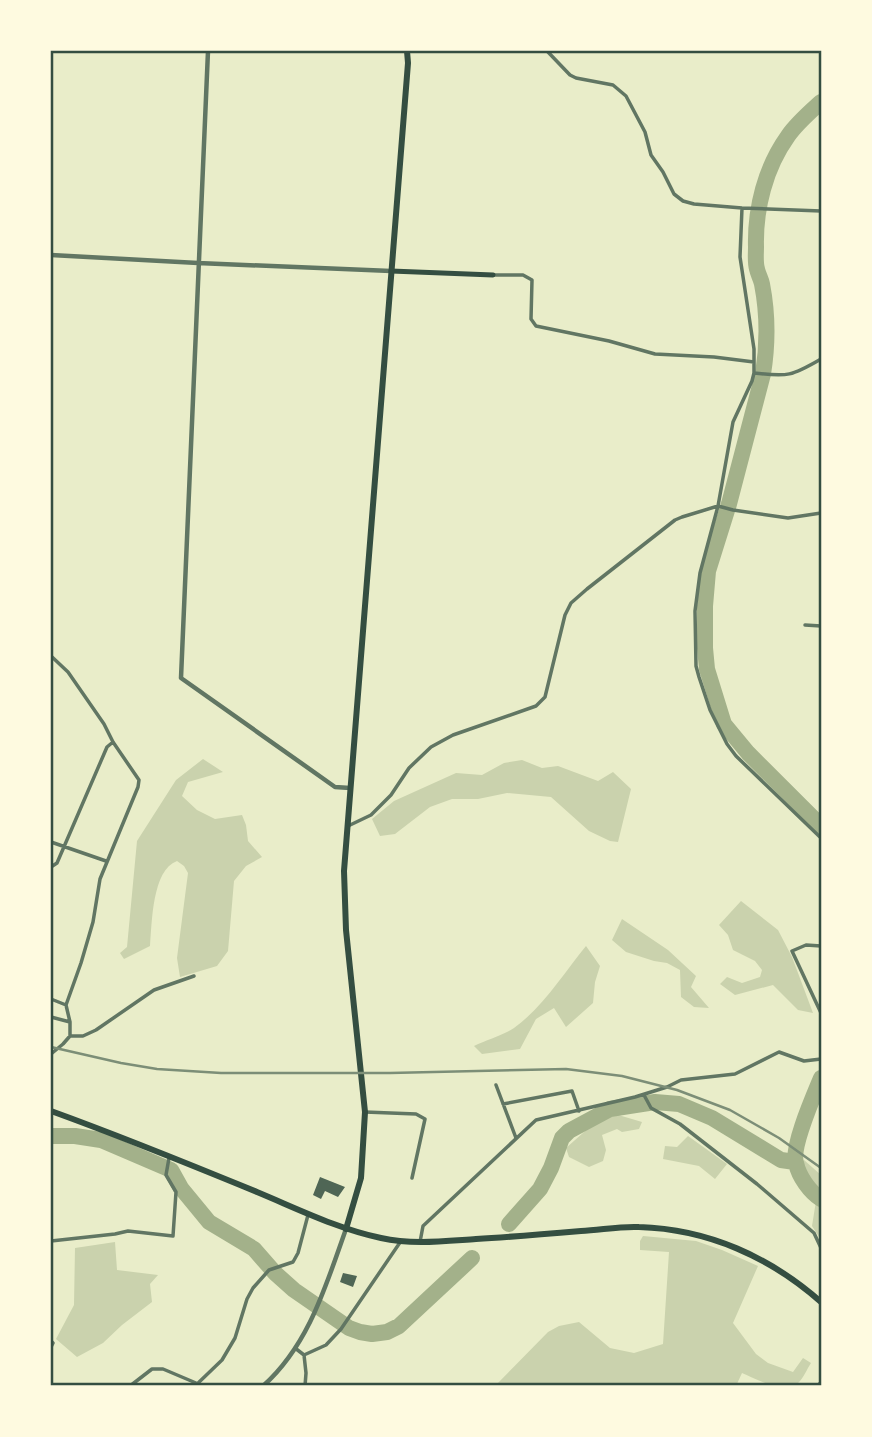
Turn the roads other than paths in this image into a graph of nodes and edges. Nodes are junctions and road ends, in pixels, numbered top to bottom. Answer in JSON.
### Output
{"nodes":[{"id":1,"x":208,"y":51,"type":"edge"},
{"id":2,"x":407,"y":51,"type":"edge"},
{"id":3,"x":547,"y":51,"type":"edge"},
{"id":4,"x":744,"y":209,"type":"junction"},
{"id":5,"x":821,"y":211,"type":"edge"},
{"id":6,"x":51,"y":256,"type":"edge"},
{"id":7,"x":198,"y":263,"type":"junction"},
{"id":8,"x":391,"y":271,"type":"junction"},
{"id":9,"x":493,"y":275,"type":"joint"},
{"id":10,"x":821,"y":359,"type":"edge"},
{"id":11,"x":754,"y":362,"type":"junction"},
{"id":12,"x":754,"y":373,"type":"junction"},
{"id":13,"x":718,"y":506,"type":"junction"},
{"id":14,"x":821,"y":513,"type":"edge"},
{"id":15,"x":805,"y":625,"type":"dead end"},
{"id":16,"x":821,"y":626,"type":"edge"},
{"id":17,"x":51,"y":656,"type":"edge"},
{"id":18,"x":113,"y":742,"type":"junction"},
{"id":19,"x":350,"y":788,"type":"junction"},
{"id":20,"x":348,"y":826,"type":"junction"},
{"id":21,"x":821,"y":838,"type":"edge"},
{"id":22,"x":51,"y":842,"type":"edge"},
{"id":23,"x":64,"y":847,"type":"junction"},
{"id":24,"x":106,"y":861,"type":"junction"},
{"id":25,"x":51,"y":867,"type":"edge"},
{"id":26,"x":821,"y":946,"type":"edge"},
{"id":27,"x":194,"y":976,"type":"dead end"},
{"id":28,"x":51,"y":999,"type":"edge"},
{"id":29,"x":66,"y":1005,"type":"junction"},
{"id":30,"x":821,"y":1010,"type":"edge"},
{"id":31,"x":51,"y":1017,"type":"edge"},
{"id":32,"x":70,"y":1022,"type":"junction"},
{"id":33,"x":69,"y":1036,"type":"junction"},
{"id":34,"x":821,"y":1053,"type":"edge"},
{"id":35,"x":51,"y":1054,"type":"edge"},
{"id":36,"x":820,"y":1059,"type":"edge"},
{"id":37,"x":496,"y":1085,"type":"dead end"},
{"id":38,"x":645,"y":1097,"type":"junction"},
{"id":39,"x":503,"y":1104,"type":"junction"},
{"id":40,"x":51,"y":1111,"type":"edge"},
{"id":41,"x":579,"y":1111,"type":"junction"},
{"id":42,"x":365,"y":1112,"type":"junction"},
{"id":43,"x":516,"y":1138,"type":"junction"},
{"id":44,"x":169,"y":1160,"type":"junction"},
{"id":45,"x":412,"y":1178,"type":"dead end"},
{"id":46,"x":309,"y":1213,"type":"junction"},
{"id":47,"x":346,"y":1229,"type":"junction"},
{"id":48,"x":51,"y":1241,"type":"edge"},
{"id":49,"x":401,"y":1241,"type":"junction"},
{"id":50,"x":420,"y":1242,"type":"junction"},
{"id":51,"x":821,"y":1248,"type":"edge"},
{"id":52,"x":821,"y":1302,"type":"edge"},
{"id":53,"x":51,"y":1341,"type":"edge"},
{"id":54,"x":51,"y":1348,"type":"edge"},
{"id":55,"x":295,"y":1348,"type":"junction"},
{"id":56,"x":304,"y":1355,"type":"junction"},
{"id":57,"x":196,"y":1385,"type":"edge"},
{"id":58,"x":130,"y":1386,"type":"edge"},
{"id":59,"x":263,"y":1386,"type":"edge"},
{"id":60,"x":304,"y":1386,"type":"edge"}],
"edges":[{"from":1,"to":7,"type":"street"},
{"from":2,"to":8,"type":"main road"},
{"from":3,"to":4,"type":"street"},
{"from":4,"to":5,"type":"street"},
{"from":4,"to":11,"type":"street"},
{"from":6,"to":7,"type":"street"},
{"from":7,"to":8,"type":"street"},
{"from":7,"to":19,"type":"street"},
{"from":8,"to":9,"type":"main road"},
{"from":8,"to":19,"type":"main road"},
{"from":9,"to":11,"type":"street"},
{"from":10,"to":12,"type":"street"},
{"from":11,"to":12,"type":"street"},
{"from":12,"to":13,"type":"street"},
{"from":13,"to":14,"type":"street"},
{"from":13,"to":20,"type":"street"},
{"from":13,"to":21,"type":"street"},
{"from":15,"to":16,"type":"street"},
{"from":17,"to":18,"type":"street"},
{"from":18,"to":23,"type":"street"},
{"from":18,"to":24,"type":"street"},
{"from":19,"to":20,"type":"main road"},
{"from":20,"to":42,"type":"main road"},
{"from":22,"to":23,"type":"street"},
{"from":23,"to":24,"type":"street"},
{"from":23,"to":25,"type":"street"},
{"from":24,"to":29,"type":"street"},
{"from":26,"to":30,"type":"street"},
{"from":27,"to":33,"type":"street"},
{"from":28,"to":29,"type":"street"},
{"from":29,"to":32,"type":"street"},
{"from":31,"to":32,"type":"street"},
{"from":32,"to":33,"type":"street"},
{"from":33,"to":35,"type":"street"},
{"from":34,"to":36,"type":"street"},
{"from":36,"to":38,"type":"street"},
{"from":37,"to":39,"type":"street"},
{"from":38,"to":41,"type":"street"},
{"from":38,"to":51,"type":"street"},
{"from":39,"to":41,"type":"street"},
{"from":39,"to":43,"type":"street"},
{"from":40,"to":44,"type":"main road"},
{"from":41,"to":43,"type":"street"},
{"from":42,"to":45,"type":"street"},
{"from":42,"to":47,"type":"main road"},
{"from":43,"to":50,"type":"street"},
{"from":44,"to":46,"type":"main road"},
{"from":44,"to":48,"type":"street"},
{"from":46,"to":47,"type":"main road"},
{"from":46,"to":57,"type":"street"},
{"from":47,"to":49,"type":"main road"},
{"from":47,"to":55,"type":"street"},
{"from":49,"to":50,"type":"main road"},
{"from":49,"to":56,"type":"street"},
{"from":50,"to":52,"type":"main road"},
{"from":53,"to":54,"type":"street"},
{"from":55,"to":56,"type":"street"},
{"from":55,"to":59,"type":"street"},
{"from":56,"to":60,"type":"street"},
{"from":57,"to":58,"type":"street"}]}
